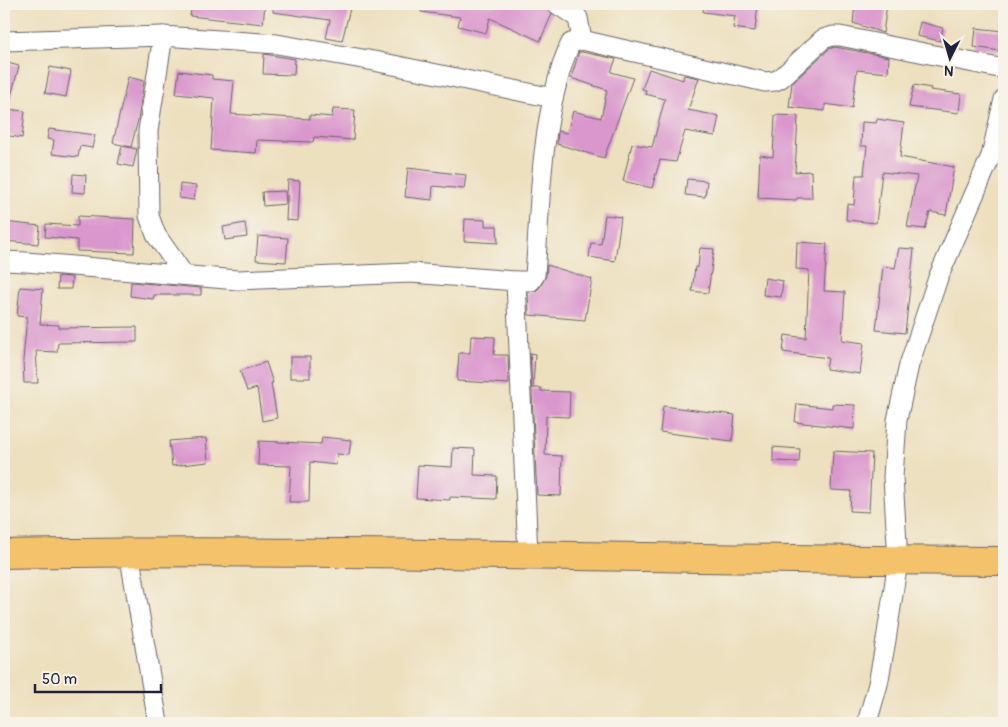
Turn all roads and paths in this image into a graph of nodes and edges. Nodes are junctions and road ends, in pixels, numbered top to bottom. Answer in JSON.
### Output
{"nodes":[{"id":1,"x":557,"y":4,"type":"edge"},
{"id":2,"x":164,"y":36,"type":"junction"},
{"id":3,"x":582,"y":40,"type":"junction"},
{"id":4,"x":4,"y":41,"type":"edge"},
{"id":5,"x":1004,"y":69,"type":"edge"},
{"id":6,"x":553,"y":98,"type":"junction"},
{"id":7,"x":1004,"y":99,"type":"edge"},
{"id":8,"x":997,"y":155,"type":"edge"},
{"id":9,"x":4,"y":261,"type":"edge"},
{"id":10,"x":184,"y":275,"type":"junction"},
{"id":11,"x":516,"y":281,"type":"junction"},
{"id":12,"x":129,"y":552,"type":"junction"},
{"id":13,"x":4,"y":554,"type":"edge"},
{"id":14,"x":528,"y":555,"type":"junction"},
{"id":15,"x":898,"y":561,"type":"junction"},
{"id":16,"x":1004,"y":561,"type":"edge"},
{"id":17,"x":158,"y":723,"type":"edge"},
{"id":18,"x":866,"y":723,"type":"edge"}],
"edges":[{"from":1,"to":3,"type":"street"},
{"from":2,"to":4,"type":"street"},
{"from":2,"to":6,"type":"street"},
{"from":2,"to":10,"type":"street"},
{"from":3,"to":5,"type":"street"},
{"from":3,"to":6,"type":"street"},
{"from":6,"to":11,"type":"street"},
{"from":7,"to":8,"type":"street"},
{"from":8,"to":15,"type":"street"},
{"from":9,"to":10,"type":"street"},
{"from":10,"to":11,"type":"street"},
{"from":11,"to":14,"type":"street"},
{"from":12,"to":13,"type":"main road"},
{"from":12,"to":14,"type":"main road"},
{"from":12,"to":17,"type":"street"},
{"from":14,"to":15,"type":"main road"},
{"from":15,"to":16,"type":"main road"},
{"from":15,"to":18,"type":"street"}]}
